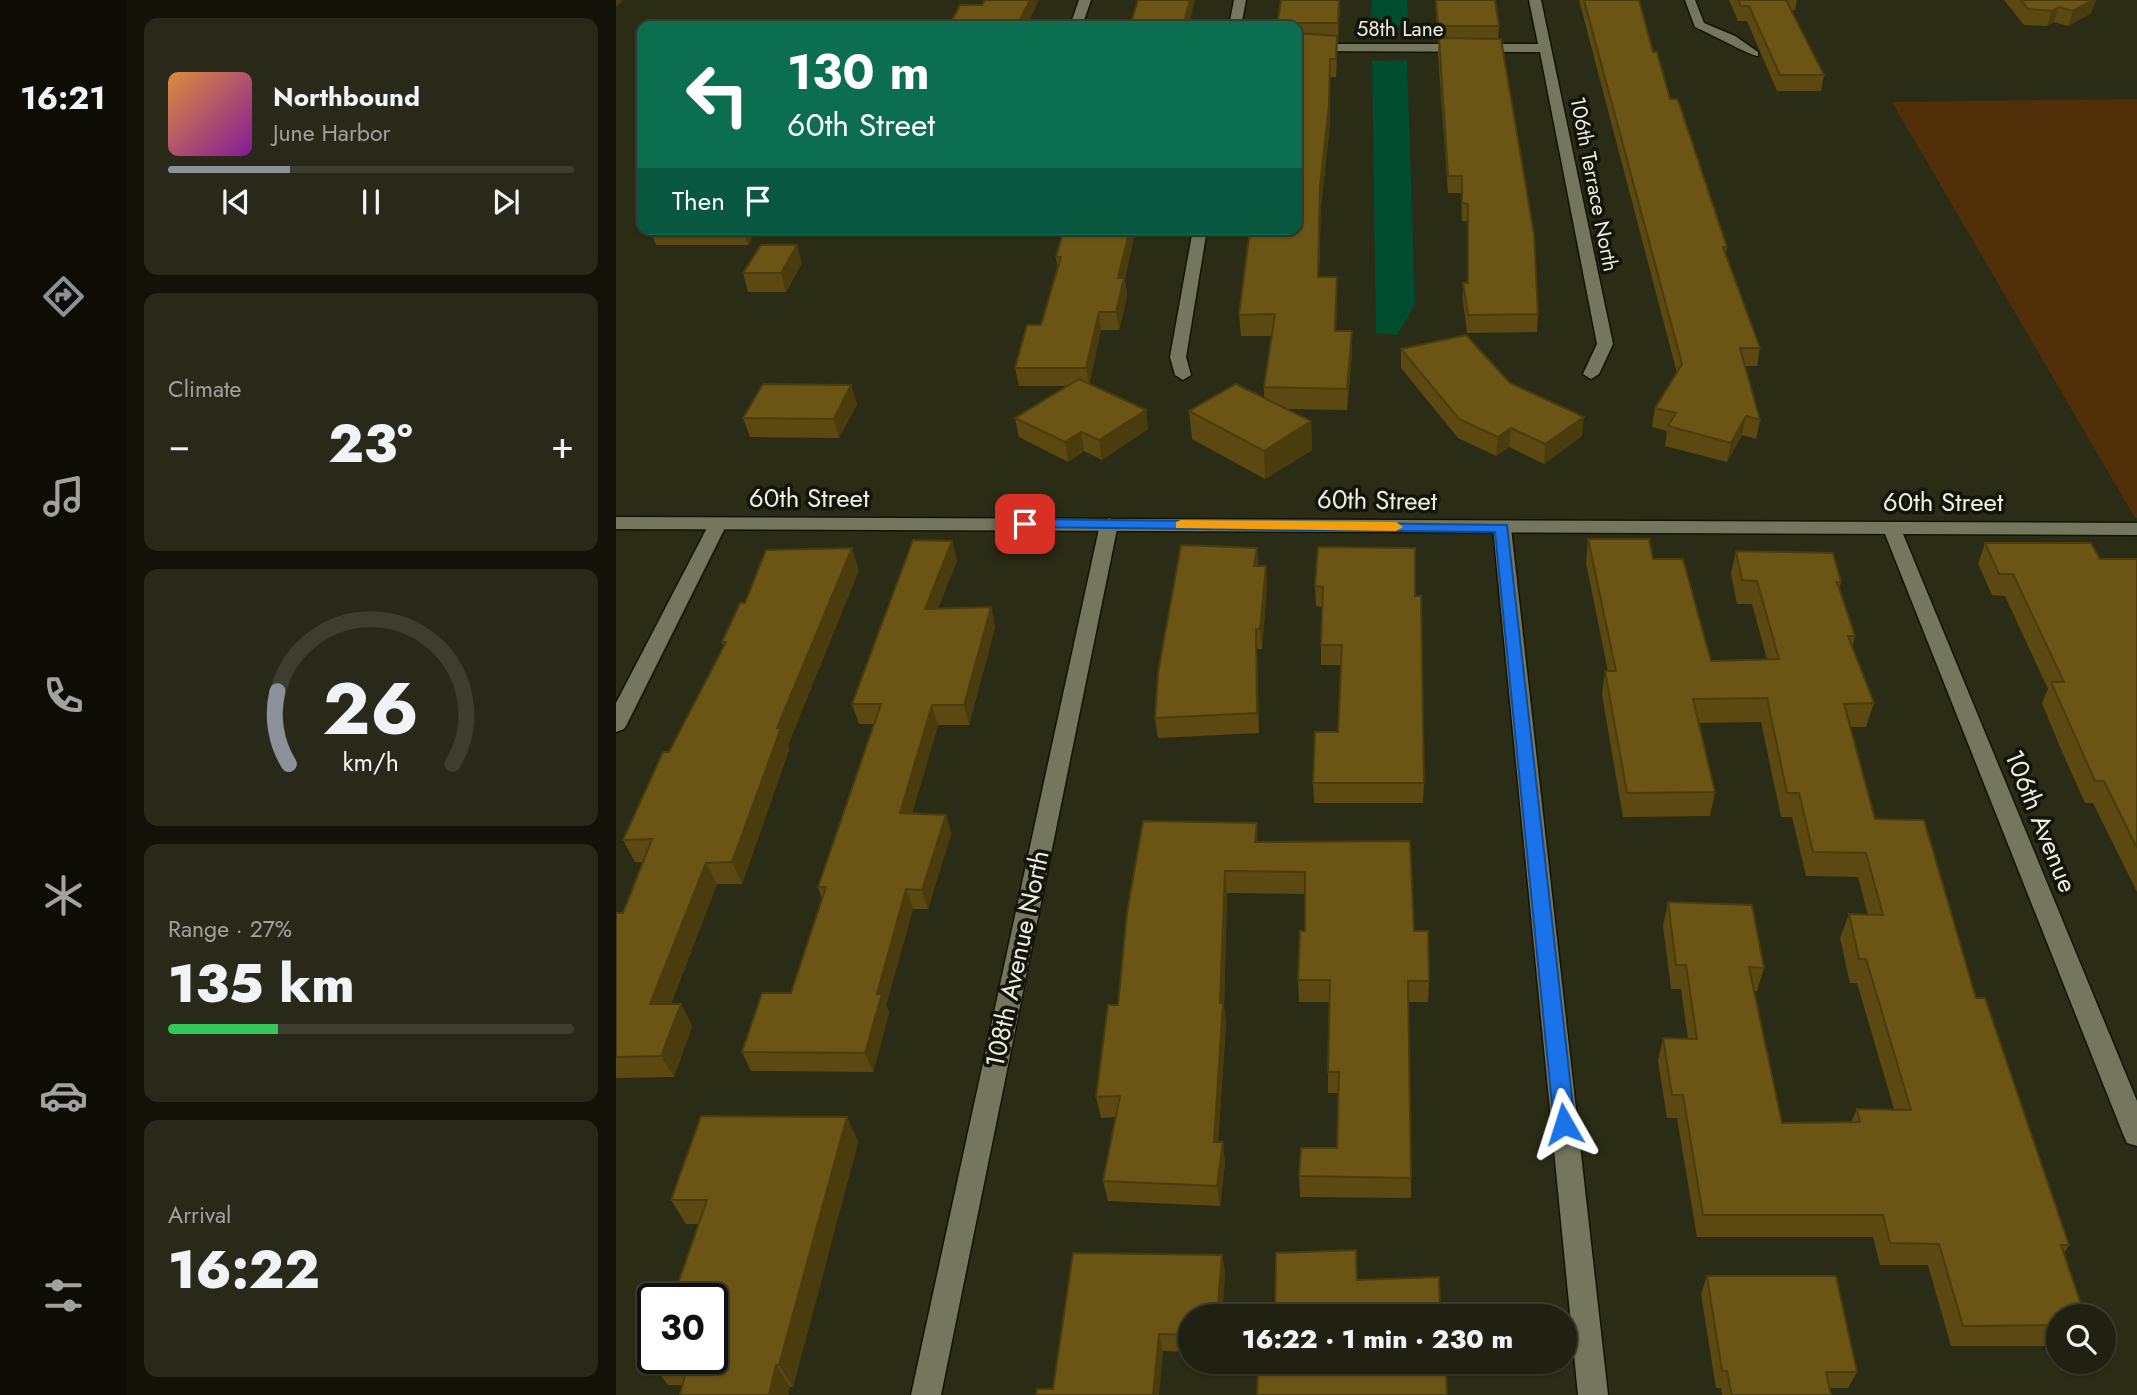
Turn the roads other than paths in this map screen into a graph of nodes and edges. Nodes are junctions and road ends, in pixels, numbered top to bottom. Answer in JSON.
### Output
{"nodes":[{"id":1,"x":1085,"y":0,"type":"edge"},
{"id":2,"x":1240,"y":0,"type":"edge"},
{"id":3,"x":1535,"y":0,"type":"edge"},
{"id":4,"x":1690,"y":0,"type":"edge"},
{"id":5,"x":1078,"y":21,"type":"edge"},
{"id":6,"x":1236,"y":21,"type":"edge"},
{"id":7,"x":1302,"y":48,"type":"edge"},
{"id":8,"x":1545,"y":48,"type":"junction"},
{"id":9,"x":1754,"y":54,"type":"dead end"},
{"id":10,"x":1199,"y":235,"type":"edge"},
{"id":11,"x":1183,"y":374,"type":"dead end"},
{"id":12,"x":1591,"y":374,"type":"dead end"},
{"id":13,"x":616,"y":523,"type":"edge"},
{"id":14,"x":718,"y":524,"type":"junction"},
{"id":15,"x":1109,"y":524,"type":"junction"},
{"id":16,"x":1502,"y":528,"type":"junction"},
{"id":17,"x":1892,"y":528,"type":"junction"},
{"id":18,"x":2137,"y":528,"type":"edge"},
{"id":19,"x":616,"y":724,"type":"edge"},
{"id":20,"x":2137,"y":1134,"type":"edge"},
{"id":21,"x":926,"y":1395,"type":"edge"},
{"id":22,"x":1593,"y":1395,"type":"edge"}],
"edges":[{"from":1,"to":5,"type":"street"},
{"from":2,"to":6,"type":"street"},
{"from":3,"to":8,"type":"street","name":"106th Terrace North"},
{"from":4,"to":9,"type":"lane"},
{"from":7,"to":8,"type":"street","name":"58th Lane"},
{"from":8,"to":12,"type":"street","name":"106th Terrace North"},
{"from":10,"to":11,"type":"street"},
{"from":13,"to":14,"type":"street","name":"60th Street"},
{"from":14,"to":15,"type":"street","name":"60th Street"},
{"from":14,"to":19,"type":"street"},
{"from":15,"to":16,"type":"street","name":"60th Street"},
{"from":15,"to":21,"type":"street","name":"108th Avenue North"},
{"from":16,"to":17,"type":"street","name":"60th Street"},
{"from":16,"to":22,"type":"street"},
{"from":17,"to":18,"type":"street","name":"60th Street"},
{"from":17,"to":20,"type":"street","name":"106th Avenue"}]}
